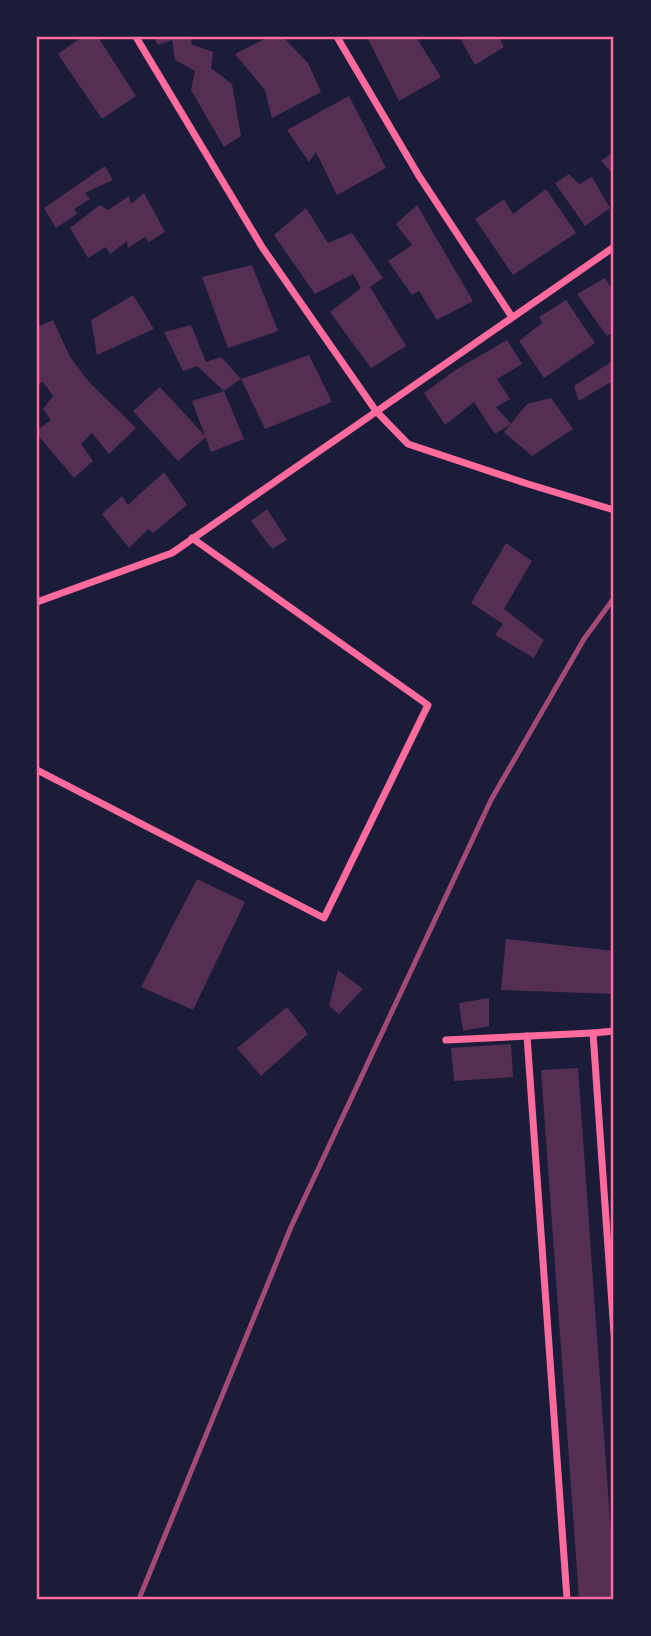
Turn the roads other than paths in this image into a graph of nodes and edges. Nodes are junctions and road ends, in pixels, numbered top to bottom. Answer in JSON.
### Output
{"nodes":[{"id":1,"x":136,"y":37,"type":"edge"},
{"id":2,"x":337,"y":37,"type":"edge"},
{"id":3,"x":614,"y":247,"type":"edge"},
{"id":4,"x":512,"y":317,"type":"junction"},
{"id":5,"x":376,"y":411,"type":"junction"},
{"id":6,"x":614,"y":510,"type":"edge"},
{"id":7,"x":192,"y":538,"type":"junction"},
{"id":8,"x":37,"y":602,"type":"edge"},
{"id":9,"x":37,"y":770,"type":"edge"},
{"id":10,"x":614,"y":1031,"type":"edge"},
{"id":11,"x":593,"y":1033,"type":"junction"},
{"id":12,"x":527,"y":1036,"type":"junction"},
{"id":13,"x":446,"y":1040,"type":"dead end"},
{"id":14,"x":614,"y":1222,"type":"edge"},
{"id":15,"x":608,"y":1229,"type":"junction"},
{"id":16,"x":614,"y":1333,"type":"edge"},
{"id":17,"x":567,"y":1599,"type":"edge"}],
"edges":[{"from":1,"to":5,"type":"street"},
{"from":2,"to":4,"type":"street"},
{"from":3,"to":4,"type":"street"},
{"from":4,"to":5,"type":"street"},
{"from":5,"to":6,"type":"street"},
{"from":5,"to":7,"type":"street"},
{"from":7,"to":8,"type":"street"},
{"from":7,"to":9,"type":"street"},
{"from":10,"to":11,"type":"street"},
{"from":11,"to":12,"type":"street"},
{"from":11,"to":15,"type":"street"},
{"from":12,"to":13,"type":"street"},
{"from":12,"to":17,"type":"street"},
{"from":14,"to":15,"type":"street"},
{"from":15,"to":16,"type":"street"}]}
